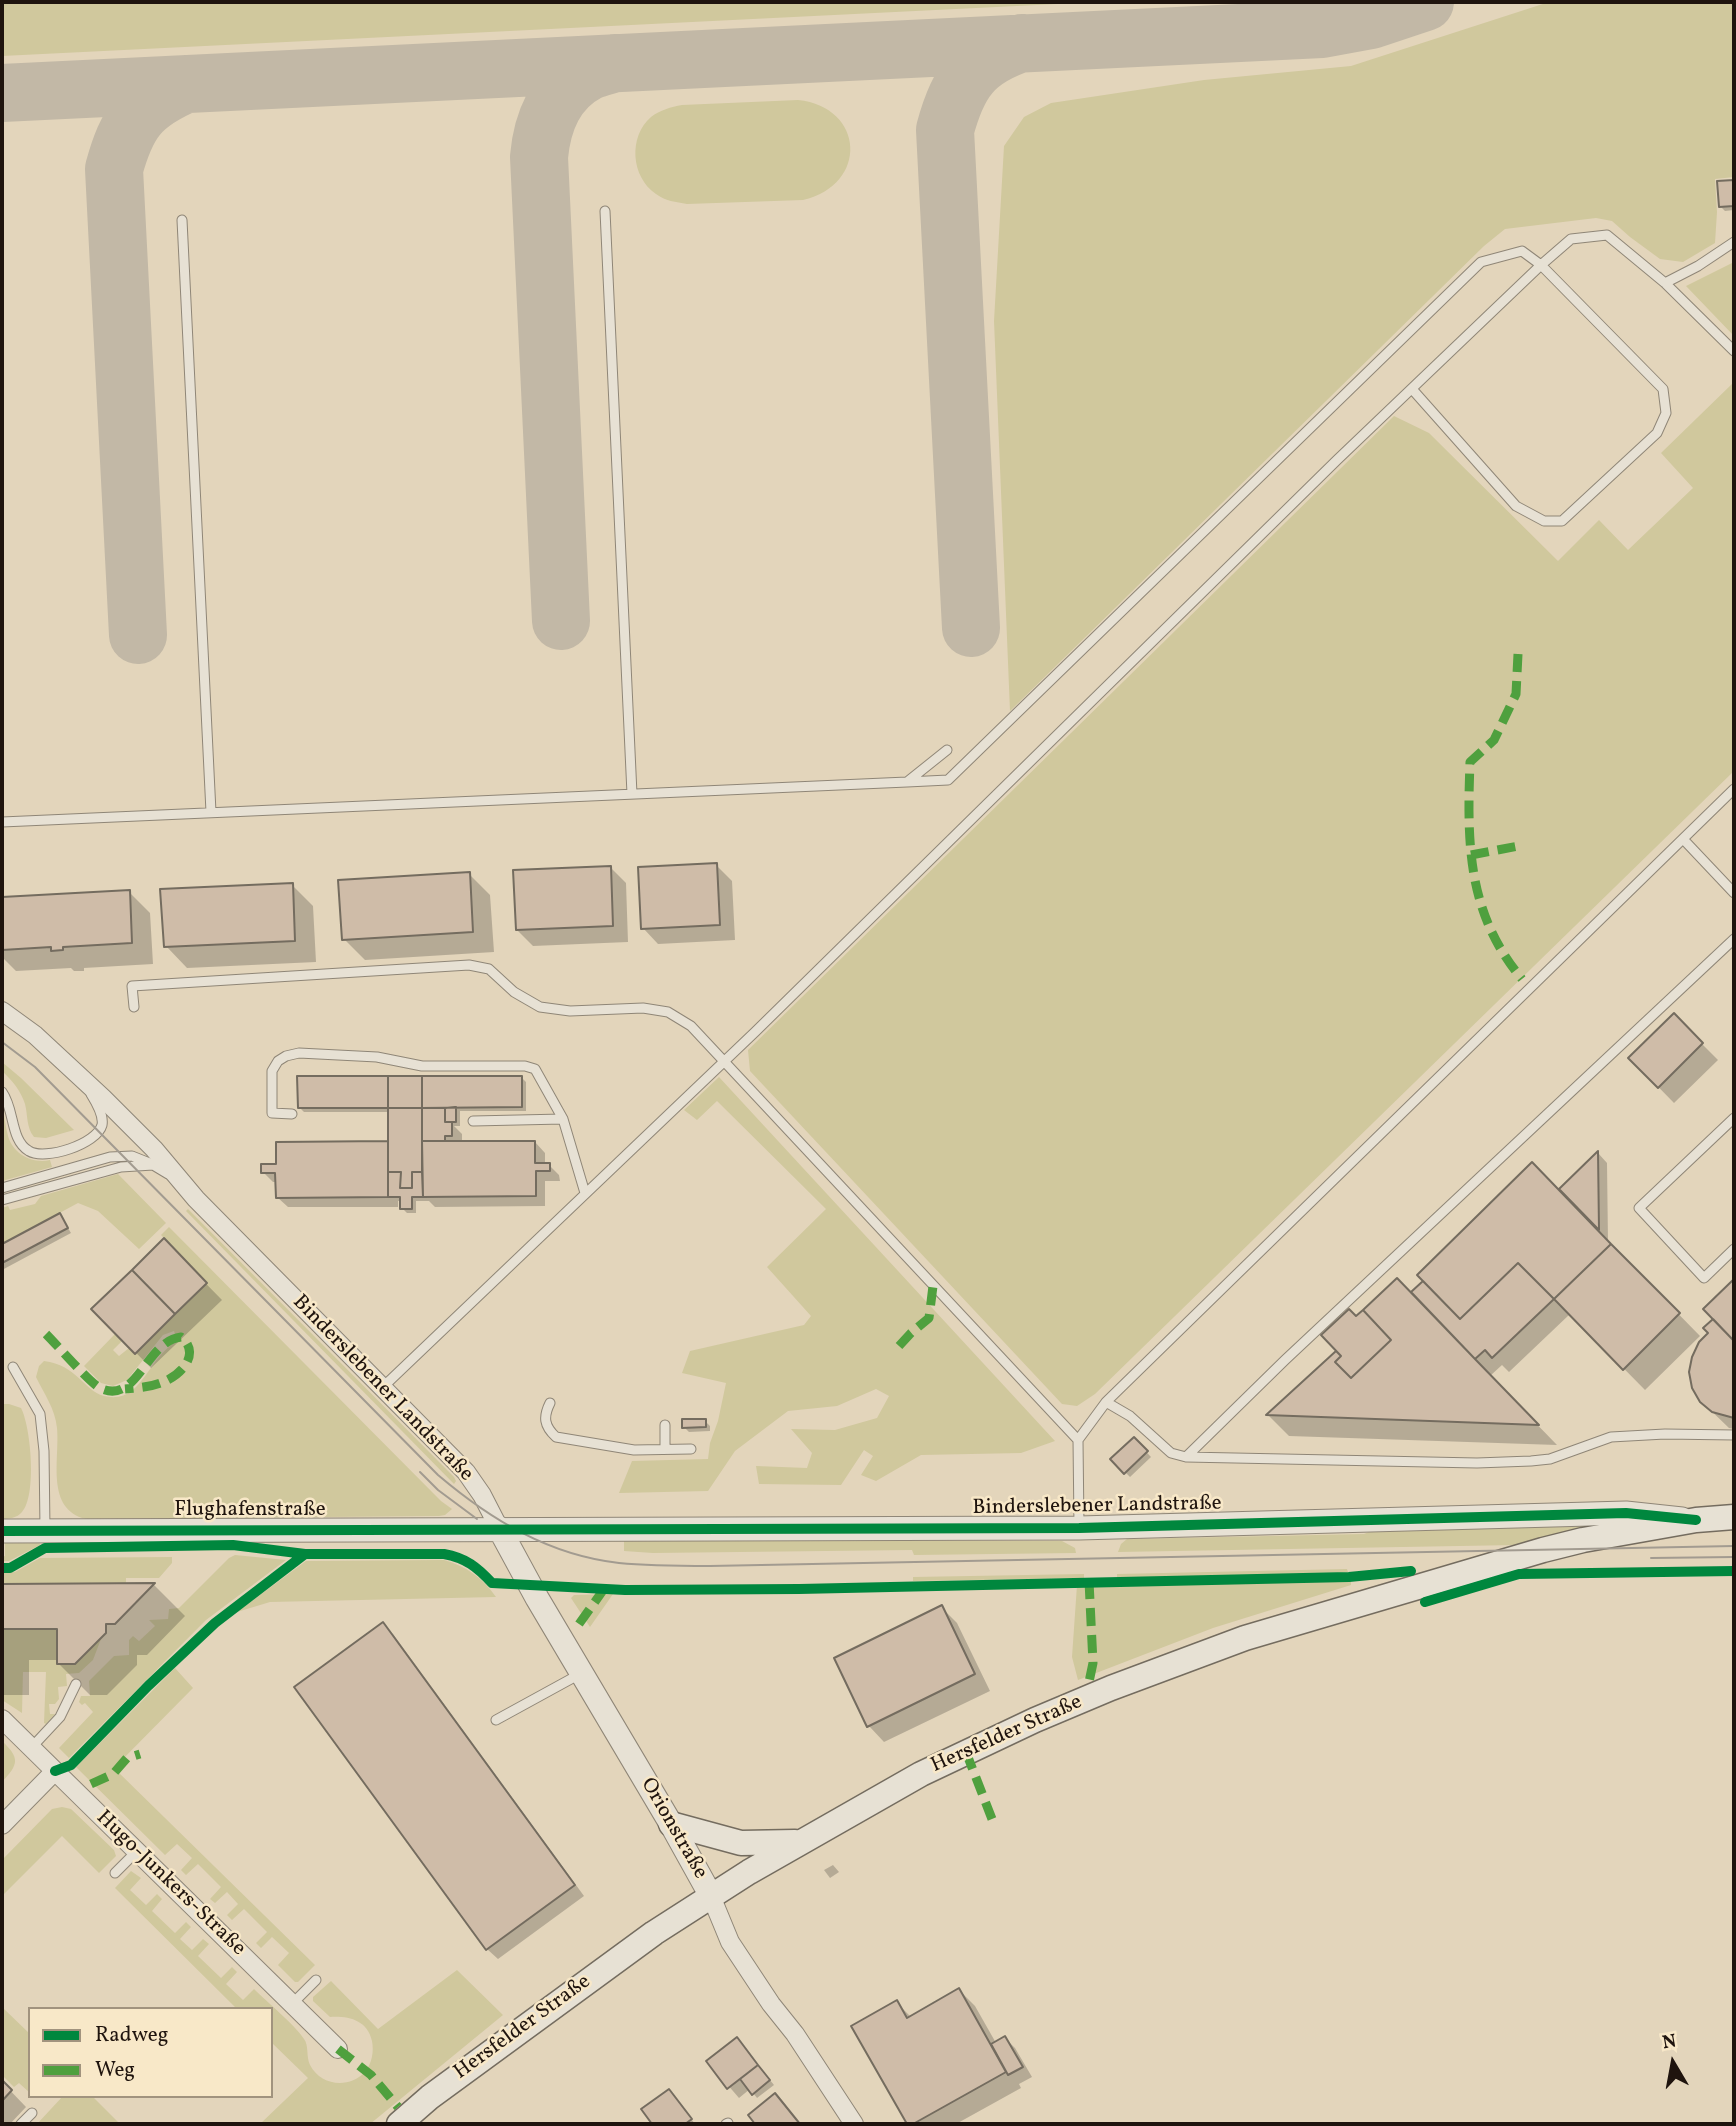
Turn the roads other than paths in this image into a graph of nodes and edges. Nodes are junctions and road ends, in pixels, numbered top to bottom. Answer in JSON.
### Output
{"nodes":[{"id":1,"x":606,"y":211,"type":"dead end"},
{"id":2,"x":182,"y":220,"type":"dead end"},
{"id":3,"x":1734,"y":242,"type":"edge"},
{"id":4,"x":1541,"y":265,"type":"junction"},
{"id":5,"x":1665,"y":283,"type":"junction"},
{"id":6,"x":1734,"y":351,"type":"edge"},
{"id":7,"x":1412,"y":389,"type":"junction"},
{"id":8,"x":947,"y":750,"type":"dead end"},
{"id":9,"x":907,"y":782,"type":"junction"},
{"id":10,"x":1734,"y":789,"type":"edge"},
{"id":11,"x":632,"y":794,"type":"junction"},
{"id":12,"x":211,"y":812,"type":"junction"},
{"id":13,"x":2,"y":822,"type":"edge"},
{"id":14,"x":1683,"y":839,"type":"junction"},
{"id":15,"x":1734,"y":892,"type":"edge"},
{"id":16,"x":1734,"y":939,"type":"edge"},
{"id":17,"x":134,"y":1007,"type":"dead end"},
{"id":18,"x":2,"y":1011,"type":"edge"},
{"id":19,"x":723,"y":1062,"type":"junction"},
{"id":20,"x":83,"y":1079,"type":"junction"},
{"id":21,"x":2,"y":1093,"type":"edge"},
{"id":22,"x":292,"y":1114,"type":"dead end"},
{"id":23,"x":1734,"y":1118,"type":"edge"},
{"id":24,"x":563,"y":1119,"type":"junction"},
{"id":25,"x":473,"y":1121,"type":"dead end"},
{"id":26,"x":153,"y":1165,"type":"junction"},
{"id":27,"x":183,"y":1185,"type":"junction"},
{"id":28,"x":2,"y":1188,"type":"edge"},
{"id":29,"x":585,"y":1193,"type":"junction"},
{"id":30,"x":2,"y":1200,"type":"edge"},
{"id":31,"x":1734,"y":1249,"type":"edge"},
{"id":32,"x":13,"y":1367,"type":"dead end"},
{"id":33,"x":383,"y":1387,"type":"junction"},
{"id":34,"x":1106,"y":1402,"type":"junction"},
{"id":35,"x":550,"y":1403,"type":"dead end"},
{"id":36,"x":665,"y":1425,"type":"dead end"},
{"id":37,"x":1734,"y":1435,"type":"edge"},
{"id":38,"x":1078,"y":1440,"type":"junction"},
{"id":39,"x":665,"y":1449,"type":"junction"},
{"id":40,"x":691,"y":1449,"type":"dead end"},
{"id":41,"x":1185,"y":1457,"type":"junction"},
{"id":42,"x":1734,"y":1517,"type":"edge"},
{"id":43,"x":1696,"y":1520,"type":"junction"},
{"id":44,"x":499,"y":1528,"type":"junction"},
{"id":45,"x":1079,"y":1528,"type":"junction"},
{"id":46,"x":2,"y":1531,"type":"edge"},
{"id":47,"x":45,"y":1531,"type":"junction"},
{"id":48,"x":582,"y":1673,"type":"junction"},
{"id":49,"x":76,"y":1684,"type":"dead end"},
{"id":50,"x":2,"y":1719,"type":"edge"},
{"id":51,"x":496,"y":1720,"type":"dead end"},
{"id":52,"x":33,"y":1748,"type":"junction"},
{"id":53,"x":55,"y":1771,"type":"junction"},
{"id":54,"x":2,"y":1825,"type":"edge"},
{"id":55,"x":671,"y":1825,"type":"junction"},
{"id":56,"x":799,"y":1842,"type":"junction"},
{"id":57,"x":137,"y":1851,"type":"junction"},
{"id":58,"x":115,"y":1873,"type":"dead end"},
{"id":59,"x":710,"y":1896,"type":"junction"},
{"id":60,"x":316,"y":1980,"type":"dead end"},
{"id":61,"x":293,"y":2003,"type":"junction"},
{"id":62,"x":338,"y":2049,"type":"dead end"},
{"id":63,"x":32,"y":2113,"type":"dead end"},
{"id":64,"x":21,"y":2124,"type":"edge"},
{"id":65,"x":399,"y":2124,"type":"edge"},
{"id":66,"x":854,"y":2124,"type":"edge"}],
"edges":[{"from":1,"to":11,"type":"lane"},
{"from":2,"to":12,"type":"lane"},
{"from":3,"to":5,"type":"lane"},
{"from":4,"to":5,"type":"lane"},
{"from":4,"to":7,"type":"lane"},
{"from":4,"to":7,"type":"lane"},
{"from":4,"to":9,"type":"lane"},
{"from":5,"to":6,"type":"lane"},
{"from":7,"to":19,"type":"lane"},
{"from":8,"to":9,"type":"lane"},
{"from":9,"to":11,"type":"lane"},
{"from":10,"to":14,"type":"lane"},
{"from":11,"to":12,"type":"lane"},
{"from":12,"to":13,"type":"lane"},
{"from":14,"to":15,"type":"lane"},
{"from":14,"to":34,"type":"lane"},
{"from":16,"to":41,"type":"lane"},
{"from":17,"to":19,"type":"lane"},
{"from":18,"to":20,"type":"street","name":"Binderslebener Landstraße"},
{"from":19,"to":29,"type":"lane"},
{"from":19,"to":38,"type":"lane"},
{"from":20,"to":21,"type":"lane"},
{"from":20,"to":27,"type":"street","name":"Binderslebener Landstraße"},
{"from":22,"to":24,"type":"lane"},
{"from":23,"to":31,"type":"lane"},
{"from":24,"to":25,"type":"lane"},
{"from":24,"to":29,"type":"lane"},
{"from":26,"to":27,"type":"lane"},
{"from":26,"to":28,"type":"lane"},
{"from":26,"to":30,"type":"lane"},
{"from":27,"to":33,"type":"street","name":"Binderslebener Landstraße"},
{"from":29,"to":33,"type":"lane"},
{"from":32,"to":47,"type":"lane"},
{"from":33,"to":44,"type":"street","name":"Binderslebener Landstraße"},
{"from":34,"to":38,"type":"lane"},
{"from":34,"to":41,"type":"lane"},
{"from":35,"to":39,"type":"lane"},
{"from":36,"to":39,"type":"lane"},
{"from":37,"to":41,"type":"lane"},
{"from":38,"to":45,"type":"lane"},
{"from":39,"to":40,"type":"lane"},
{"from":42,"to":43,"type":"main road","name":"Binderslebener Landstraße"},
{"from":43,"to":45,"type":"street","name":"Binderslebener Landstraße"},
{"from":43,"to":56,"type":"main road","name":"Hersfelder Straße"},
{"from":44,"to":45,"type":"street","name":"Binderslebener Landstraße"},
{"from":44,"to":47,"type":"street","name":"Flughafenstraße"},
{"from":44,"to":48,"type":"street","name":"Orionstraße"},
{"from":46,"to":47,"type":"street","name":"Flughafenstraße"},
{"from":48,"to":51,"type":"lane"},
{"from":48,"to":55,"type":"street","name":"Orionstraße"},
{"from":49,"to":52,"type":"lane"},
{"from":50,"to":52,"type":"street","name":"Hugo-Junkers-Straße"},
{"from":52,"to":53,"type":"street","name":"Hugo-Junkers-Straße"},
{"from":53,"to":54,"type":"street"},
{"from":53,"to":57,"type":"street","name":"Hugo-Junkers-Straße"},
{"from":55,"to":56,"type":"main road"},
{"from":55,"to":59,"type":"street","name":"Orionstraße"},
{"from":56,"to":59,"type":"main road","name":"Hersfelder Straße"},
{"from":57,"to":58,"type":"lane"},
{"from":57,"to":61,"type":"street","name":"Hugo-Junkers-Straße"},
{"from":59,"to":65,"type":"main road","name":"Hersfelder Straße"},
{"from":59,"to":66,"type":"street","name":"Orionstraße"},
{"from":60,"to":61,"type":"lane"},
{"from":61,"to":62,"type":"street","name":"Hugo-Junkers-Straße"},
{"from":63,"to":64,"type":"lane"}]}
